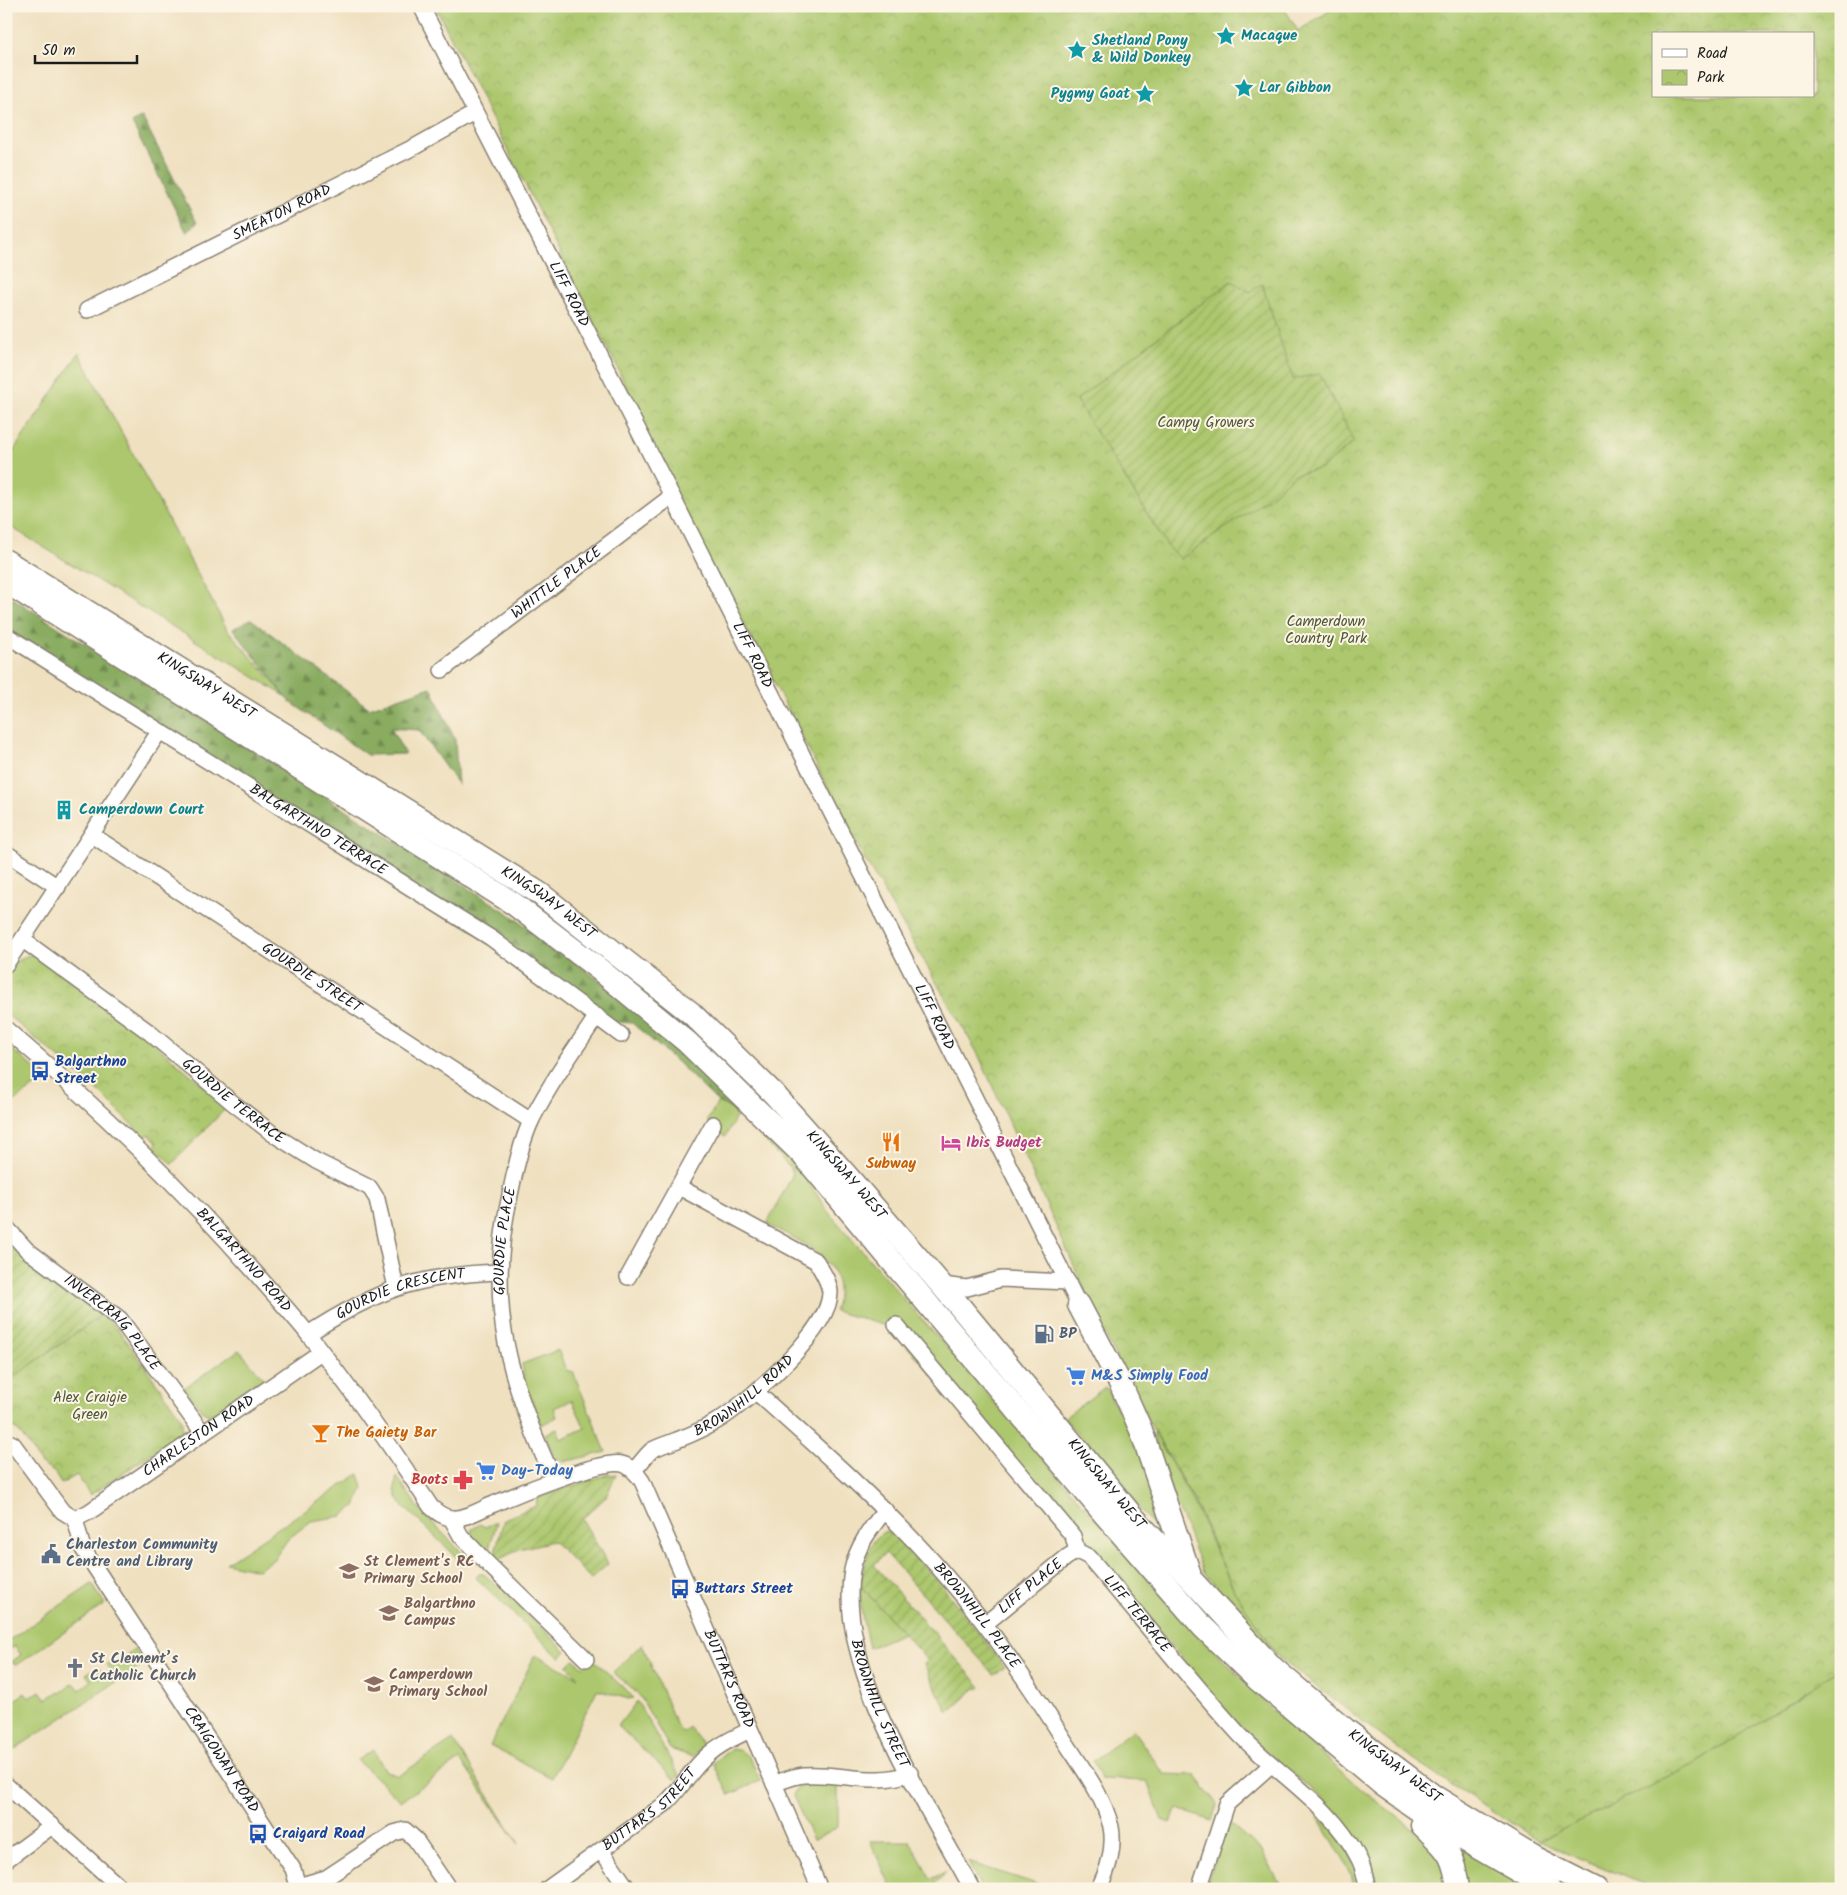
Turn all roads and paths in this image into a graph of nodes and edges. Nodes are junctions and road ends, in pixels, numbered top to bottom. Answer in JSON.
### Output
{"nodes":[{"id":1,"x":422,"y":6,"type":"edge"},
{"id":2,"x":475,"y":113,"type":"junction"},
{"id":3,"x":87,"y":310,"type":"dead end"},
{"id":4,"x":672,"y":496,"type":"junction"},
{"id":5,"x":6,"y":561,"type":"edge"},
{"id":6,"x":6,"y":582,"type":"edge"},
{"id":7,"x":6,"y":635,"type":"edge"},
{"id":8,"x":442,"y":670,"type":"dead end"},
{"id":9,"x":159,"y":732,"type":"junction"},
{"id":10,"x":92,"y":835,"type":"junction"},
{"id":11,"x":6,"y":853,"type":"edge"},
{"id":12,"x":58,"y":887,"type":"junction"},
{"id":13,"x":23,"y":940,"type":"junction"},
{"id":14,"x":6,"y":964,"type":"edge"},
{"id":15,"x":597,"y":1016,"type":"junction"},
{"id":16,"x":6,"y":1029,"type":"edge"},
{"id":17,"x":621,"y":1035,"type":"dead end"},
{"id":18,"x":531,"y":1121,"type":"junction"},
{"id":19,"x":713,"y":1124,"type":"dead end"},
{"id":20,"x":679,"y":1187,"type":"junction"},
{"id":21,"x":6,"y":1227,"type":"edge"},
{"id":22,"x":499,"y":1272,"type":"junction"},
{"id":23,"x":628,"y":1277,"type":"dead end"},
{"id":24,"x":1068,"y":1282,"type":"junction"},
{"id":25,"x":941,"y":1285,"type":"junction"},
{"id":26,"x":396,"y":1288,"type":"junction"},
{"id":27,"x":1080,"y":1306,"type":"joint"},
{"id":28,"x":308,"y":1334,"type":"junction"},
{"id":29,"x":898,"y":1335,"type":"dead end"},
{"id":30,"x":321,"y":1352,"type":"junction"},
{"id":31,"x":756,"y":1392,"type":"junction"},
{"id":32,"x":203,"y":1433,"type":"junction"},
{"id":33,"x":6,"y":1441,"type":"edge"},
{"id":34,"x":634,"y":1470,"type":"junction"},
{"id":35,"x":554,"y":1480,"type":"junction"},
{"id":36,"x":885,"y":1510,"type":"junction"},
{"id":37,"x":451,"y":1518,"type":"junction"},
{"id":38,"x":75,"y":1519,"type":"junction"},
{"id":39,"x":1077,"y":1551,"type":"junction"},
{"id":40,"x":1192,"y":1582,"type":"junction"},
{"id":41,"x":985,"y":1624,"type":"junction"},
{"id":42,"x":586,"y":1660,"type":"dead end"},
{"id":43,"x":750,"y":1730,"type":"junction"},
{"id":44,"x":1271,"y":1764,"type":"junction"},
{"id":45,"x":910,"y":1773,"type":"junction"},
{"id":46,"x":774,"y":1784,"type":"junction"},
{"id":47,"x":6,"y":1785,"type":"edge"},
{"id":48,"x":1383,"y":1785,"type":"junction"},
{"id":49,"x":52,"y":1826,"type":"junction"},
{"id":50,"x":601,"y":1850,"type":"junction"},
{"id":51,"x":6,"y":1860,"type":"edge"},
{"id":52,"x":298,"y":1887,"type":"edge"},
{"id":53,"x":122,"y":1889,"type":"edge"},
{"id":54,"x":449,"y":1889,"type":"edge"},
{"id":55,"x":547,"y":1889,"type":"edge"},
{"id":56,"x":628,"y":1889,"type":"edge"},
{"id":57,"x":820,"y":1889,"type":"edge"},
{"id":58,"x":972,"y":1889,"type":"edge"},
{"id":59,"x":1098,"y":1889,"type":"edge"},
{"id":60,"x":1199,"y":1889,"type":"edge"},
{"id":61,"x":1368,"y":1889,"type":"edge"},
{"id":62,"x":1458,"y":1889,"type":"edge"},
{"id":63,"x":1549,"y":1889,"type":"edge"},
{"id":64,"x":1596,"y":1889,"type":"edge"}],
"edges":[{"from":1,"to":2,"type":"street","name":"LIFF ROAD"},
{"from":2,"to":3,"type":"street","name":"SMEATON ROAD"},
{"from":2,"to":4,"type":"street","name":"LIFF ROAD"},
{"from":4,"to":8,"type":"street","name":"WHITTLE PLACE"},
{"from":4,"to":24,"type":"street","name":"LIFF ROAD"},
{"from":5,"to":25,"type":"highway","name":"KINGSWAY WEST"},
{"from":6,"to":48,"type":"highway","name":"KINGSWAY WEST"},
{"from":7,"to":9,"type":"street","name":"BALGARTHNO TERRACE"},
{"from":9,"to":10,"type":"street"},
{"from":9,"to":15,"type":"street","name":"BALGARTHNO TERRACE"},
{"from":10,"to":12,"type":"street"},
{"from":10,"to":18,"type":"street","name":"GOURDIE STREET"},
{"from":11,"to":12,"type":"street"},
{"from":12,"to":13,"type":"street"},
{"from":13,"to":14,"type":"street"},
{"from":13,"to":26,"type":"street","name":"GOURDIE TERRACE"},
{"from":15,"to":17,"type":"street","name":"BALGARTHNO TERRACE"},
{"from":15,"to":18,"type":"street","name":"GOURDIE PLACE"},
{"from":16,"to":28,"type":"street","name":"BALGARTHNO ROAD"},
{"from":18,"to":22,"type":"street","name":"GOURDIE PLACE"},
{"from":19,"to":20,"type":"street"},
{"from":20,"to":23,"type":"street"},
{"from":20,"to":31,"type":"street","name":"BROWNHILL ROAD"},
{"from":21,"to":32,"type":"street","name":"INVERCRAIG PLACE"},
{"from":22,"to":26,"type":"street","name":"GOURDIE CRESCENT"},
{"from":22,"to":35,"type":"street","name":"GOURDIE PLACE"},
{"from":24,"to":25,"type":"street"},
{"from":24,"to":27,"type":"street","name":"LIFF ROAD"},
{"from":25,"to":40,"type":"highway","name":"KINGSWAY WEST"},
{"from":26,"to":28,"type":"street","name":"GOURDIE CRESCENT"},
{"from":27,"to":40,"type":"highway"},
{"from":28,"to":30,"type":"street","name":"BALGARTHNO ROAD"},
{"from":29,"to":39,"type":"street","name":"LIFF TERRACE"},
{"from":30,"to":32,"type":"street","name":"CHARLESTON ROAD"},
{"from":30,"to":37,"type":"street","name":"BALGARTHNO ROAD"},
{"from":31,"to":34,"type":"street","name":"BROWNHILL ROAD"},
{"from":31,"to":36,"type":"street","name":"BROWNHILL PLACE"},
{"from":32,"to":38,"type":"street","name":"CHARLESTON ROAD"},
{"from":33,"to":38,"type":"street"},
{"from":34,"to":35,"type":"street"},
{"from":34,"to":43,"type":"street","name":"BUTTAR'S ROAD"},
{"from":35,"to":37,"type":"street"},
{"from":36,"to":41,"type":"street","name":"BROWNHILL PLACE"},
{"from":36,"to":45,"type":"street","name":"BROWNHILL STREET"},
{"from":37,"to":42,"type":"street"},
{"from":38,"to":52,"type":"street","name":"CRAIGOWAN ROAD"},
{"from":39,"to":41,"type":"street","name":"LIFF PLACE"},
{"from":39,"to":44,"type":"street","name":"LIFF TERRACE"},
{"from":40,"to":64,"type":"highway","name":"KINGSWAY WEST"},
{"from":41,"to":59,"type":"street","name":"BROWNHILL PLACE"},
{"from":43,"to":46,"type":"street","name":"BUTTAR'S ROAD"},
{"from":43,"to":50,"type":"street","name":"BUTTAR'S STREET"},
{"from":44,"to":60,"type":"street"},
{"from":44,"to":61,"type":"street","name":"LIFF TERRACE"},
{"from":45,"to":46,"type":"street"},
{"from":45,"to":58,"type":"street","name":"BROWNHILL STREET"},
{"from":46,"to":57,"type":"street","name":"BUTTAR'S ROAD"},
{"from":47,"to":49,"type":"street"},
{"from":48,"to":62,"type":"highway"},
{"from":48,"to":63,"type":"highway","name":"KINGSWAY WEST"},
{"from":49,"to":51,"type":"street"},
{"from":49,"to":53,"type":"street"},
{"from":50,"to":55,"type":"street","name":"BUTTAR'S STREET"},
{"from":50,"to":56,"type":"street"},
{"from":52,"to":54,"type":"street"}]}
